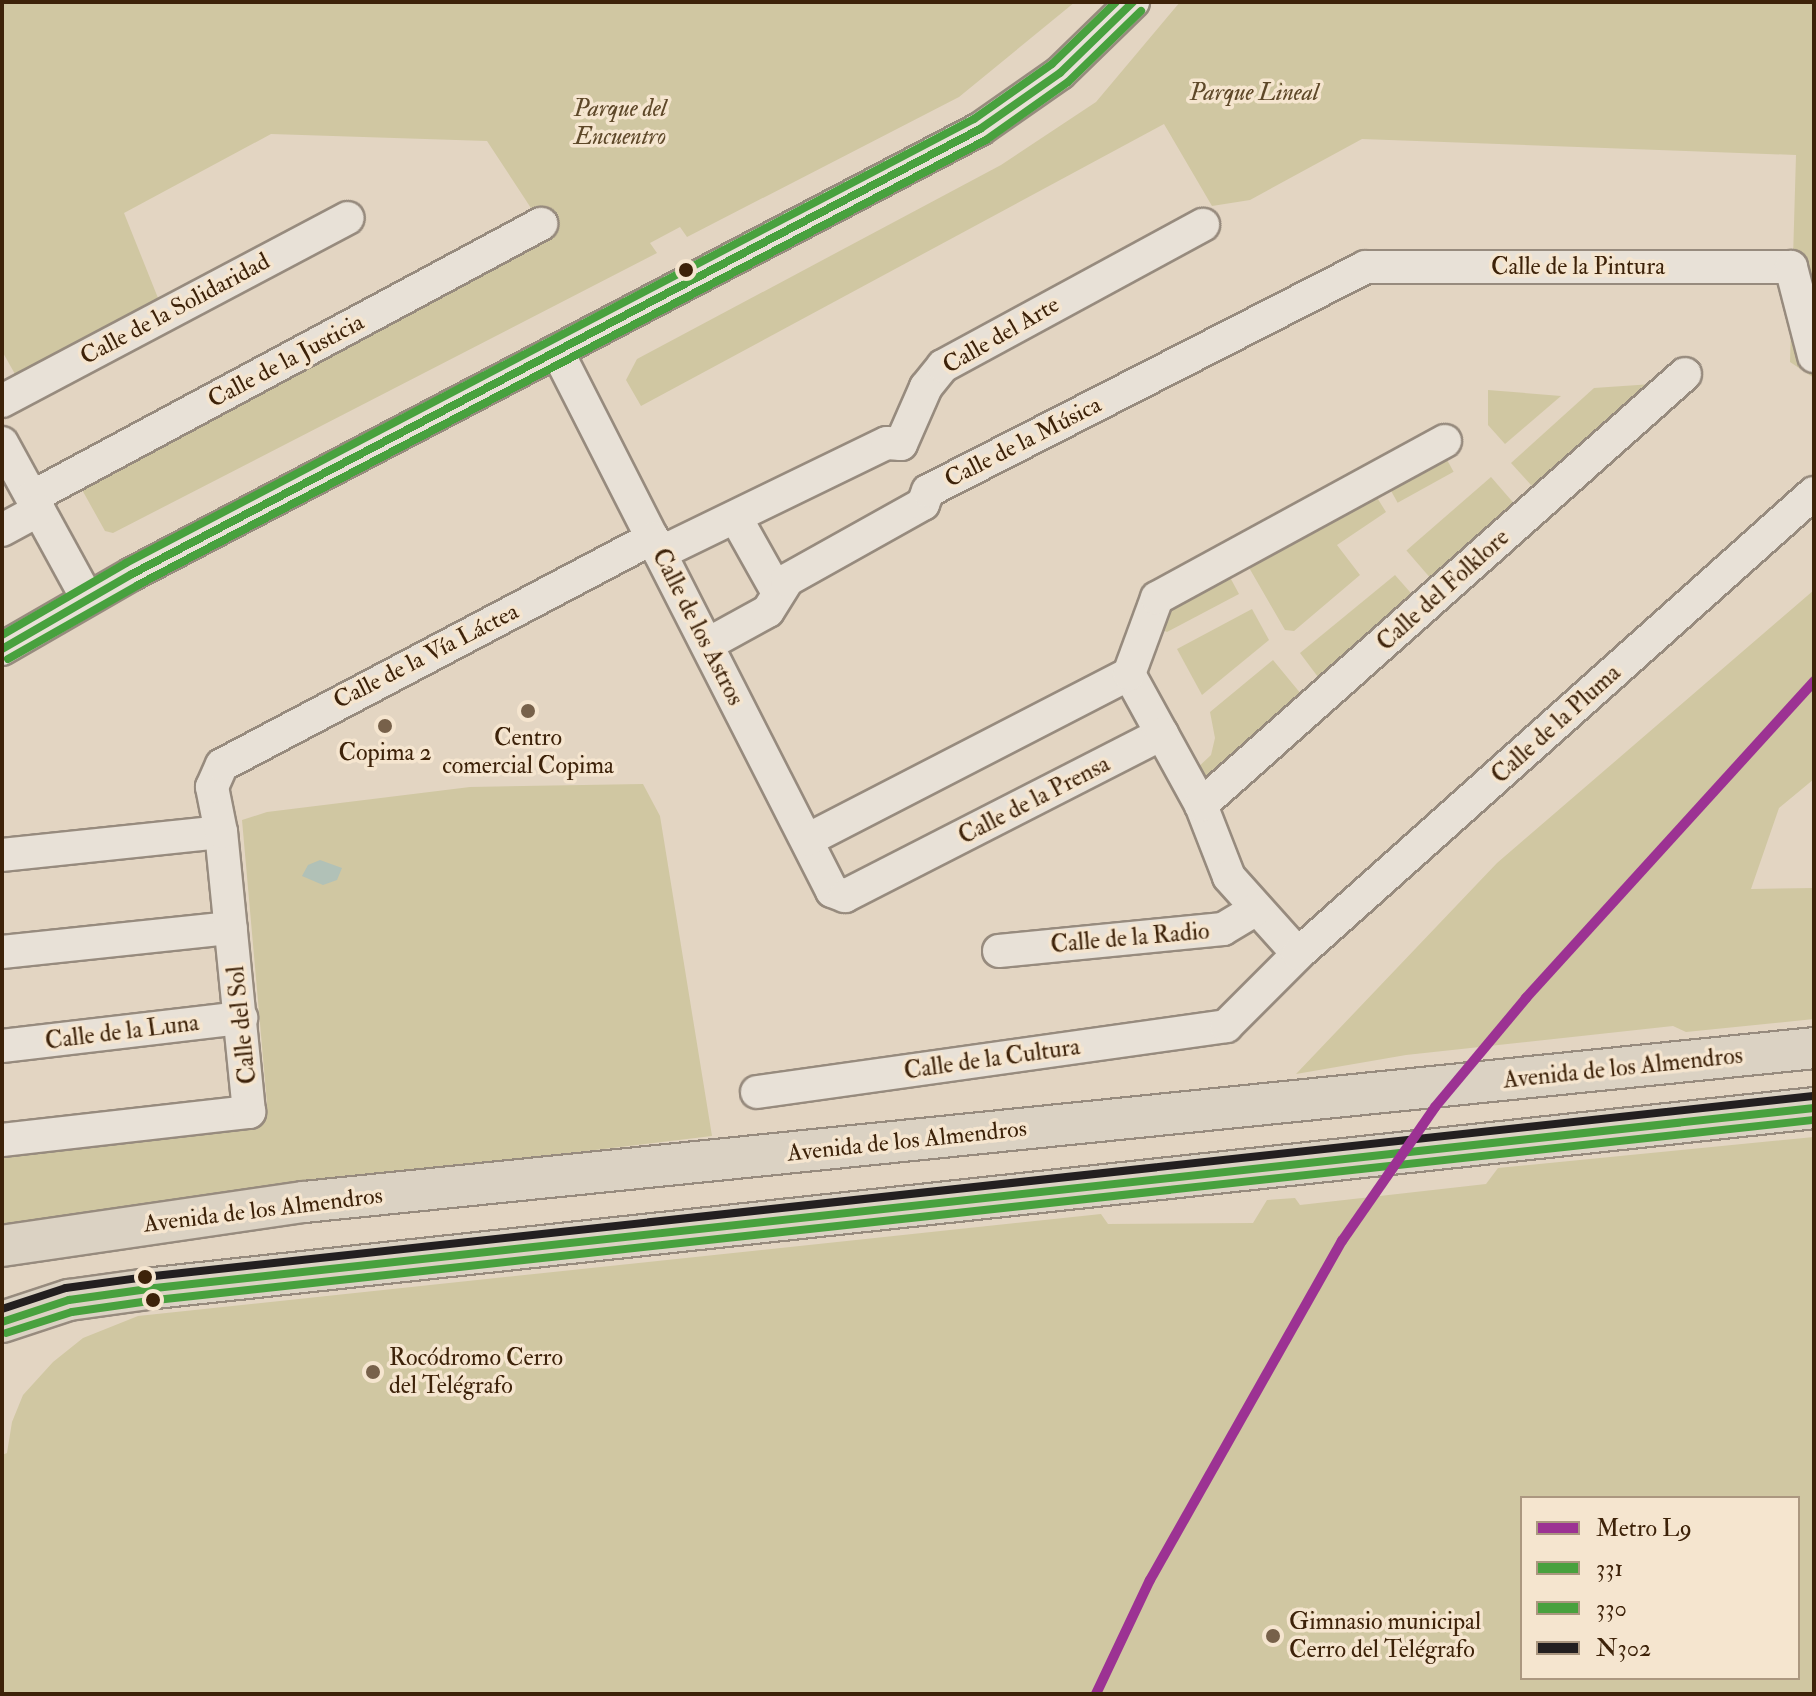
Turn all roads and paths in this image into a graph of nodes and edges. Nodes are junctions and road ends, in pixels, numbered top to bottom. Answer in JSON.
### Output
{"nodes":[{"id":1,"x":1133,"y":2,"type":"edge"},
{"id":2,"x":348,"y":218,"type":"dead end"},
{"id":3,"x":541,"y":224,"type":"dead end"},
{"id":4,"x":1203,"y":225,"type":"dead end"},
{"id":5,"x":1365,"y":267,"type":"joint"},
{"id":6,"x":557,"y":351,"type":"junction"},
{"id":7,"x":1814,"y":356,"type":"edge"},
{"id":8,"x":1685,"y":374,"type":"dead end"},
{"id":9,"x":2,"y":401,"type":"edge"},
{"id":10,"x":1445,"y":441,"type":"dead end"},
{"id":11,"x":2,"y":443,"type":"edge"},
{"id":12,"x":901,"y":444,"type":"junction"},
{"id":13,"x":928,"y":491,"type":"junction"},
{"id":14,"x":1814,"y":493,"type":"edge"},
{"id":15,"x":36,"y":503,"type":"junction"},
{"id":16,"x":736,"y":518,"type":"junction"},
{"id":17,"x":2,"y":530,"type":"edge"},
{"id":18,"x":656,"y":546,"type":"junction"},
{"id":19,"x":777,"y":591,"type":"junction"},
{"id":20,"x":87,"y":598,"type":"junction"},
{"id":21,"x":708,"y":644,"type":"junction"},
{"id":22,"x":2,"y":649,"type":"edge"},
{"id":23,"x":1129,"y":674,"type":"junction"},
{"id":24,"x":1162,"y":734,"type":"junction"},
{"id":25,"x":212,"y":787,"type":"joint"},
{"id":26,"x":1201,"y":805,"type":"junction"},
{"id":27,"x":221,"y":832,"type":"junction"},
{"id":28,"x":808,"y":840,"type":"junction"},
{"id":29,"x":2,"y":855,"type":"edge"},
{"id":30,"x":845,"y":896,"type":"joint"},
{"id":31,"x":1255,"y":910,"type":"junction"},
{"id":32,"x":231,"y":928,"type":"junction"},
{"id":33,"x":999,"y":951,"type":"dead end"},
{"id":34,"x":2,"y":952,"type":"edge"},
{"id":35,"x":1298,"y":954,"type":"junction"},
{"id":36,"x":241,"y":1018,"type":"junction"},
{"id":37,"x":1226,"y":1026,"type":"joint"},
{"id":38,"x":2,"y":1046,"type":"edge"},
{"id":39,"x":1814,"y":1048,"type":"edge"},
{"id":40,"x":757,"y":1092,"type":"dead end"},
{"id":41,"x":1814,"y":1108,"type":"edge"},
{"id":42,"x":2,"y":1140,"type":"edge"},
{"id":43,"x":2,"y":1246,"type":"edge"},
{"id":44,"x":2,"y":1322,"type":"edge"}],
"edges":[{"from":1,"to":6,"type":"street"},
{"from":2,"to":9,"type":"street","name":"Calle de la Solidaridad"},
{"from":3,"to":15,"type":"street","name":"Calle de la Justicia"},
{"from":4,"to":12,"type":"street","name":"Calle del Arte"},
{"from":5,"to":7,"type":"street","name":"Calle de la Pintura"},
{"from":5,"to":13,"type":"street","name":"Calle de la Música"},
{"from":6,"to":18,"type":"street","name":"Calle de los Astros"},
{"from":6,"to":20,"type":"street"},
{"from":8,"to":26,"type":"street","name":"Calle del Folklore"},
{"from":10,"to":23,"type":"street"},
{"from":11,"to":15,"type":"street"},
{"from":12,"to":13,"type":"street"},
{"from":12,"to":16,"type":"street"},
{"from":13,"to":19,"type":"street","name":"Calle de la Música"},
{"from":14,"to":35,"type":"street","name":"Calle de la Pluma"},
{"from":15,"to":17,"type":"street","name":"Calle de la Justicia"},
{"from":15,"to":20,"type":"street"},
{"from":16,"to":18,"type":"street"},
{"from":16,"to":19,"type":"street"},
{"from":18,"to":21,"type":"street","name":"Calle de los Astros"},
{"from":18,"to":25,"type":"street","name":"Calle de la Vía Láctea"},
{"from":19,"to":21,"type":"street","name":"Calle de la Música"},
{"from":20,"to":22,"type":"street"},
{"from":21,"to":28,"type":"street","name":"Calle de los Astros"},
{"from":23,"to":24,"type":"street"},
{"from":23,"to":28,"type":"street"},
{"from":24,"to":26,"type":"street"},
{"from":24,"to":30,"type":"street","name":"Calle de la Prensa"},
{"from":25,"to":27,"type":"street","name":"Calle del Sol"},
{"from":26,"to":31,"type":"street"},
{"from":27,"to":29,"type":"street"},
{"from":27,"to":32,"type":"street","name":"Calle del Sol"},
{"from":28,"to":30,"type":"street","name":"Calle de los Astros"},
{"from":31,"to":33,"type":"street","name":"Calle de la Radio"},
{"from":31,"to":35,"type":"street"},
{"from":32,"to":34,"type":"street"},
{"from":32,"to":36,"type":"street","name":"Calle del Sol"},
{"from":35,"to":37,"type":"street","name":"Calle de la Pluma"},
{"from":36,"to":38,"type":"street","name":"Calle de la Luna"},
{"from":36,"to":42,"type":"street","name":"Calle del Sol"},
{"from":37,"to":40,"type":"street","name":"Calle de la Cultura"},
{"from":39,"to":43,"type":"main road","name":"Avenida de los Almendros"},
{"from":41,"to":44,"type":"main road"}]}
